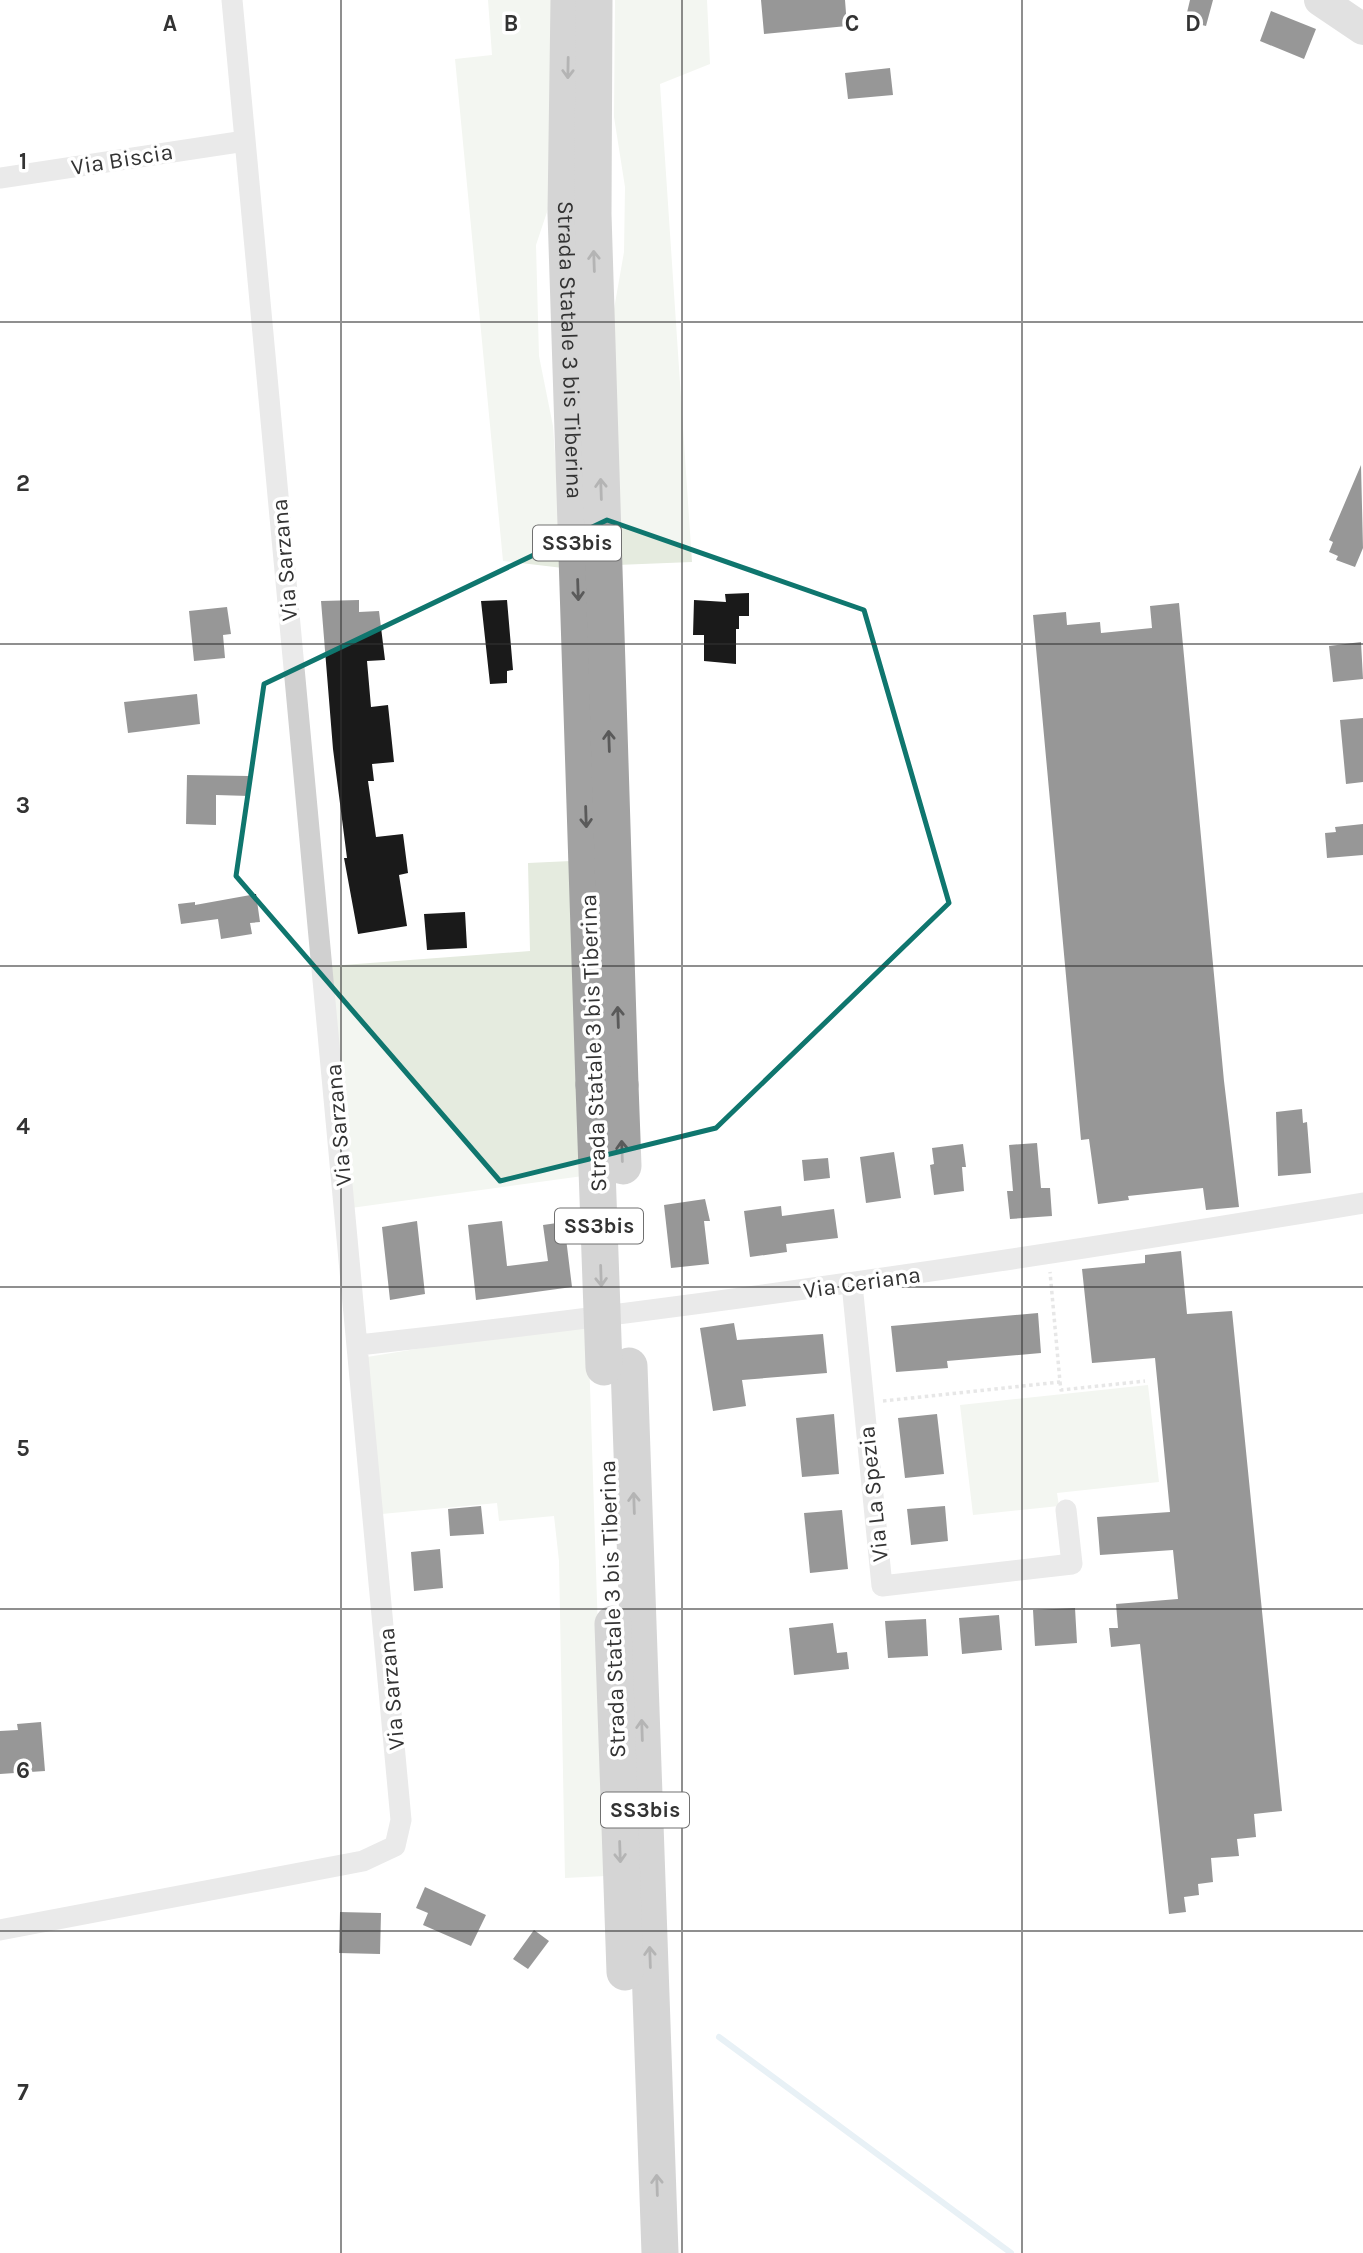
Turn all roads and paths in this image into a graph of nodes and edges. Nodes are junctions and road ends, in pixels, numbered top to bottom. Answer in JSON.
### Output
{"nodes":[{"id":1,"x":232,"y":0,"type":"edge"},
{"id":2,"x":569,"y":0,"type":"edge"},
{"id":3,"x":594,"y":0,"type":"edge"},
{"id":4,"x":1320,"y":0,"type":"edge"},
{"id":5,"x":1363,"y":29,"type":"edge"},
{"id":6,"x":245,"y":141,"type":"junction"},
{"id":7,"x":0,"y":178,"type":"edge"},
{"id":8,"x":607,"y":1085,"type":"junction"},
{"id":9,"x":1363,"y":1203,"type":"edge"},
{"id":10,"x":1049,"y":1256,"type":"junction"},
{"id":11,"x":852,"y":1284,"type":"junction"},
{"id":12,"x":359,"y":1345,"type":"junction"},
{"id":13,"x":616,"y":1367,"type":"junction"},
{"id":14,"x":1145,"y":1381,"type":"dead end"},
{"id":15,"x":1060,"y":1382,"type":"junction"},
{"id":16,"x":864,"y":1403,"type":"junction"},
{"id":17,"x":1066,"y":1510,"type":"dead end"},
{"id":18,"x":0,"y":1930,"type":"edge"},
{"id":19,"x":636,"y":2253,"type":"edge"},
{"id":20,"x":660,"y":2253,"type":"edge"}],
"edges":[{"from":1,"to":6,"type":"street","name":"Via Sarzana"},
{"from":2,"to":8,"type":"highway","name":"Strada Statale 3 bis Tiberina","number":"SS3bis","one_way":true},
{"from":8,"to":3,"type":"highway","name":"Strada Statale 3 bis Tiberina","number":"SS3bis","one_way":true},
{"from":4,"to":5,"type":"main road"},
{"from":6,"to":7,"type":"street","name":"Via Biscia"},
{"from":6,"to":12,"type":"street","name":"Via Sarzana"},
{"from":8,"to":13,"type":"highway","name":"Strada Statale 3 bis Tiberina","number":"SS3bis","bridge":true},
{"from":9,"to":10,"type":"street","name":"Via Ceriana"},
{"from":10,"to":11,"type":"street","name":"Via Ceriana"},
{"from":10,"to":15,"type":"path"},
{"from":11,"to":12,"type":"street","name":"Via Ceriana"},
{"from":11,"to":16,"type":"street","name":"Via La Spezia"},
{"from":12,"to":18,"type":"street","name":"Via Sarzana"},
{"from":13,"to":19,"type":"highway","name":"Strada Statale 3 bis Tiberina","number":"SS3bis","one_way":true},
{"from":20,"to":13,"type":"highway","name":"Strada Statale 3 bis Tiberina","number":"SS3bis","one_way":true},
{"from":14,"to":15,"type":"path"},
{"from":15,"to":16,"type":"path"},
{"from":16,"to":17,"type":"street","name":"Via La Spezia"}]}
